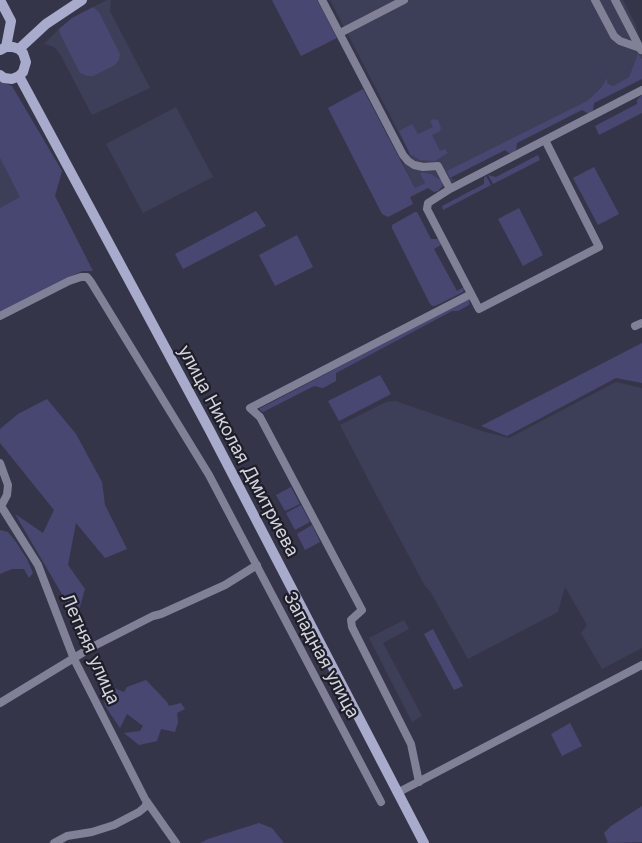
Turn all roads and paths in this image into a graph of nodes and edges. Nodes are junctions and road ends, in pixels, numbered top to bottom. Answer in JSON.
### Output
{"nodes":[{"id":1,"x":0,"y":0,"type":"edge"},
{"id":2,"x":82,"y":0,"type":"edge"},
{"id":3,"x":322,"y":0,"type":"edge"},
{"id":4,"x":404,"y":0,"type":"edge"},
{"id":5,"x":595,"y":0,"type":"edge"},
{"id":6,"x":615,"y":0,"type":"edge"},
{"id":7,"x":340,"y":33,"type":"junction"},
{"id":8,"x":3,"y":48,"type":"edge"},
{"id":9,"x":19,"y":49,"type":"junction"},
{"id":10,"x":641,"y":50,"type":"edge"},
{"id":11,"x":0,"y":75,"type":"edge"},
{"id":12,"x":20,"y":76,"type":"junction"},
{"id":13,"x":642,"y":90,"type":"edge"},
{"id":14,"x":545,"y":140,"type":"junction"},
{"id":15,"x":450,"y":189,"type":"junction"},
{"id":16,"x":471,"y":294,"type":"junction"},
{"id":17,"x":0,"y":316,"type":"edge"},
{"id":18,"x":0,"y":463,"type":"edge"},
{"id":19,"x":1,"y":507,"type":"edge"},
{"id":20,"x":257,"y":565,"type":"junction"},
{"id":21,"x":74,"y":659,"type":"junction"},
{"id":22,"x":642,"y":665,"type":"edge"},
{"id":23,"x":0,"y":704,"type":"edge"},
{"id":24,"x":419,"y":782,"type":"junction"},
{"id":25,"x":397,"y":793,"type":"junction"},
{"id":26,"x":146,"y":802,"type":"junction"},
{"id":27,"x":381,"y":802,"type":"dead end"},
{"id":28,"x":54,"y":843,"type":"edge"},
{"id":29,"x":176,"y":843,"type":"edge"},
{"id":30,"x":424,"y":843,"type":"edge"}],
"edges":[{"from":1,"to":8,"type":"main road"},
{"from":2,"to":9,"type":"main road"},
{"from":3,"to":7,"type":"street"},
{"from":4,"to":7,"type":"street"},
{"from":5,"to":10,"type":"street"},
{"from":6,"to":10,"type":"street"},
{"from":7,"to":15,"type":"street"},
{"from":8,"to":9,"type":"main road"},
{"from":9,"to":12,"type":"main road"},
{"from":11,"to":12,"type":"main road"},
{"from":12,"to":25,"type":"main road","name":"улица Николая Дмитриева"},
{"from":13,"to":14,"type":"street"},
{"from":14,"to":15,"type":"street"},
{"from":14,"to":16,"type":"street"},
{"from":15,"to":16,"type":"street"},
{"from":16,"to":24,"type":"street"},
{"from":17,"to":20,"type":"street","name":"Западная улица"},
{"from":18,"to":19,"type":"street","name":"Летняя улица"},
{"from":19,"to":21,"type":"street","name":"Летняя улица"},
{"from":20,"to":21,"type":"street"},
{"from":20,"to":27,"type":"street","name":"Западная улица"},
{"from":21,"to":23,"type":"street"},
{"from":21,"to":26,"type":"street","name":"Летняя улица"},
{"from":22,"to":24,"type":"street"},
{"from":24,"to":25,"type":"street"},
{"from":25,"to":30,"type":"main road","name":"улица Николая Дмитриева"},
{"from":26,"to":28,"type":"street"},
{"from":26,"to":29,"type":"street","name":"Летняя улица"}]}
